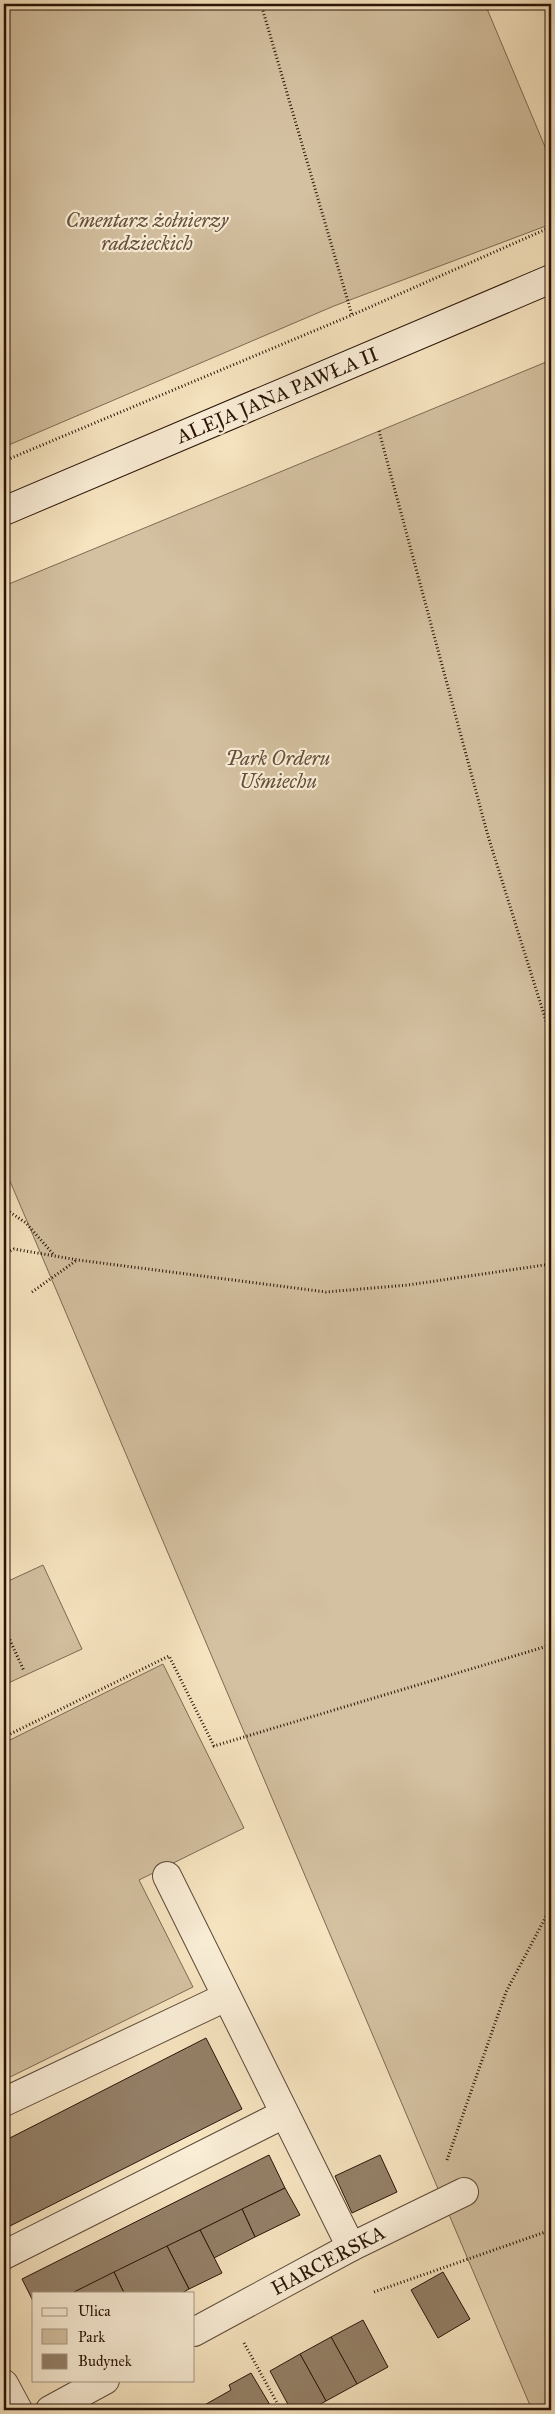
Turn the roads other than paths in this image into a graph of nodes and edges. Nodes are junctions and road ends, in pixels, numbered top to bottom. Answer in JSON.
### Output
{"nodes":[{"id":1,"x":551,"y":279,"type":"edge"},
{"id":2,"x":4,"y":511,"type":"edge"},
{"id":3,"x":167,"y":1876,"type":"dead end"},
{"id":4,"x":226,"y":1997,"type":"junction"},
{"id":5,"x":4,"y":2102,"type":"edge"},
{"id":6,"x":284,"y":2114,"type":"junction"},
{"id":7,"x":464,"y":2192,"type":"dead end"},
{"id":8,"x":351,"y":2248,"type":"junction"},
{"id":9,"x":4,"y":2255,"type":"edge"},
{"id":10,"x":195,"y":2331,"type":"edge"},
{"id":11,"x":101,"y":2382,"type":"edge"},
{"id":12,"x":4,"y":2384,"type":"edge"},
{"id":13,"x":18,"y":2410,"type":"edge"},
{"id":14,"x":50,"y":2410,"type":"edge"}],
"edges":[{"from":1,"to":2,"type":"street","name":"ALEJA JANA PAWŁA II"},
{"from":3,"to":4,"type":"street"},
{"from":4,"to":5,"type":"street"},
{"from":4,"to":6,"type":"street"},
{"from":6,"to":8,"type":"street"},
{"from":6,"to":9,"type":"street"},
{"from":7,"to":8,"type":"street","name":"HARCERSKA"},
{"from":8,"to":10,"type":"street","name":"HARCERSKA"},
{"from":11,"to":14,"type":"street"},
{"from":12,"to":13,"type":"street"}]}
